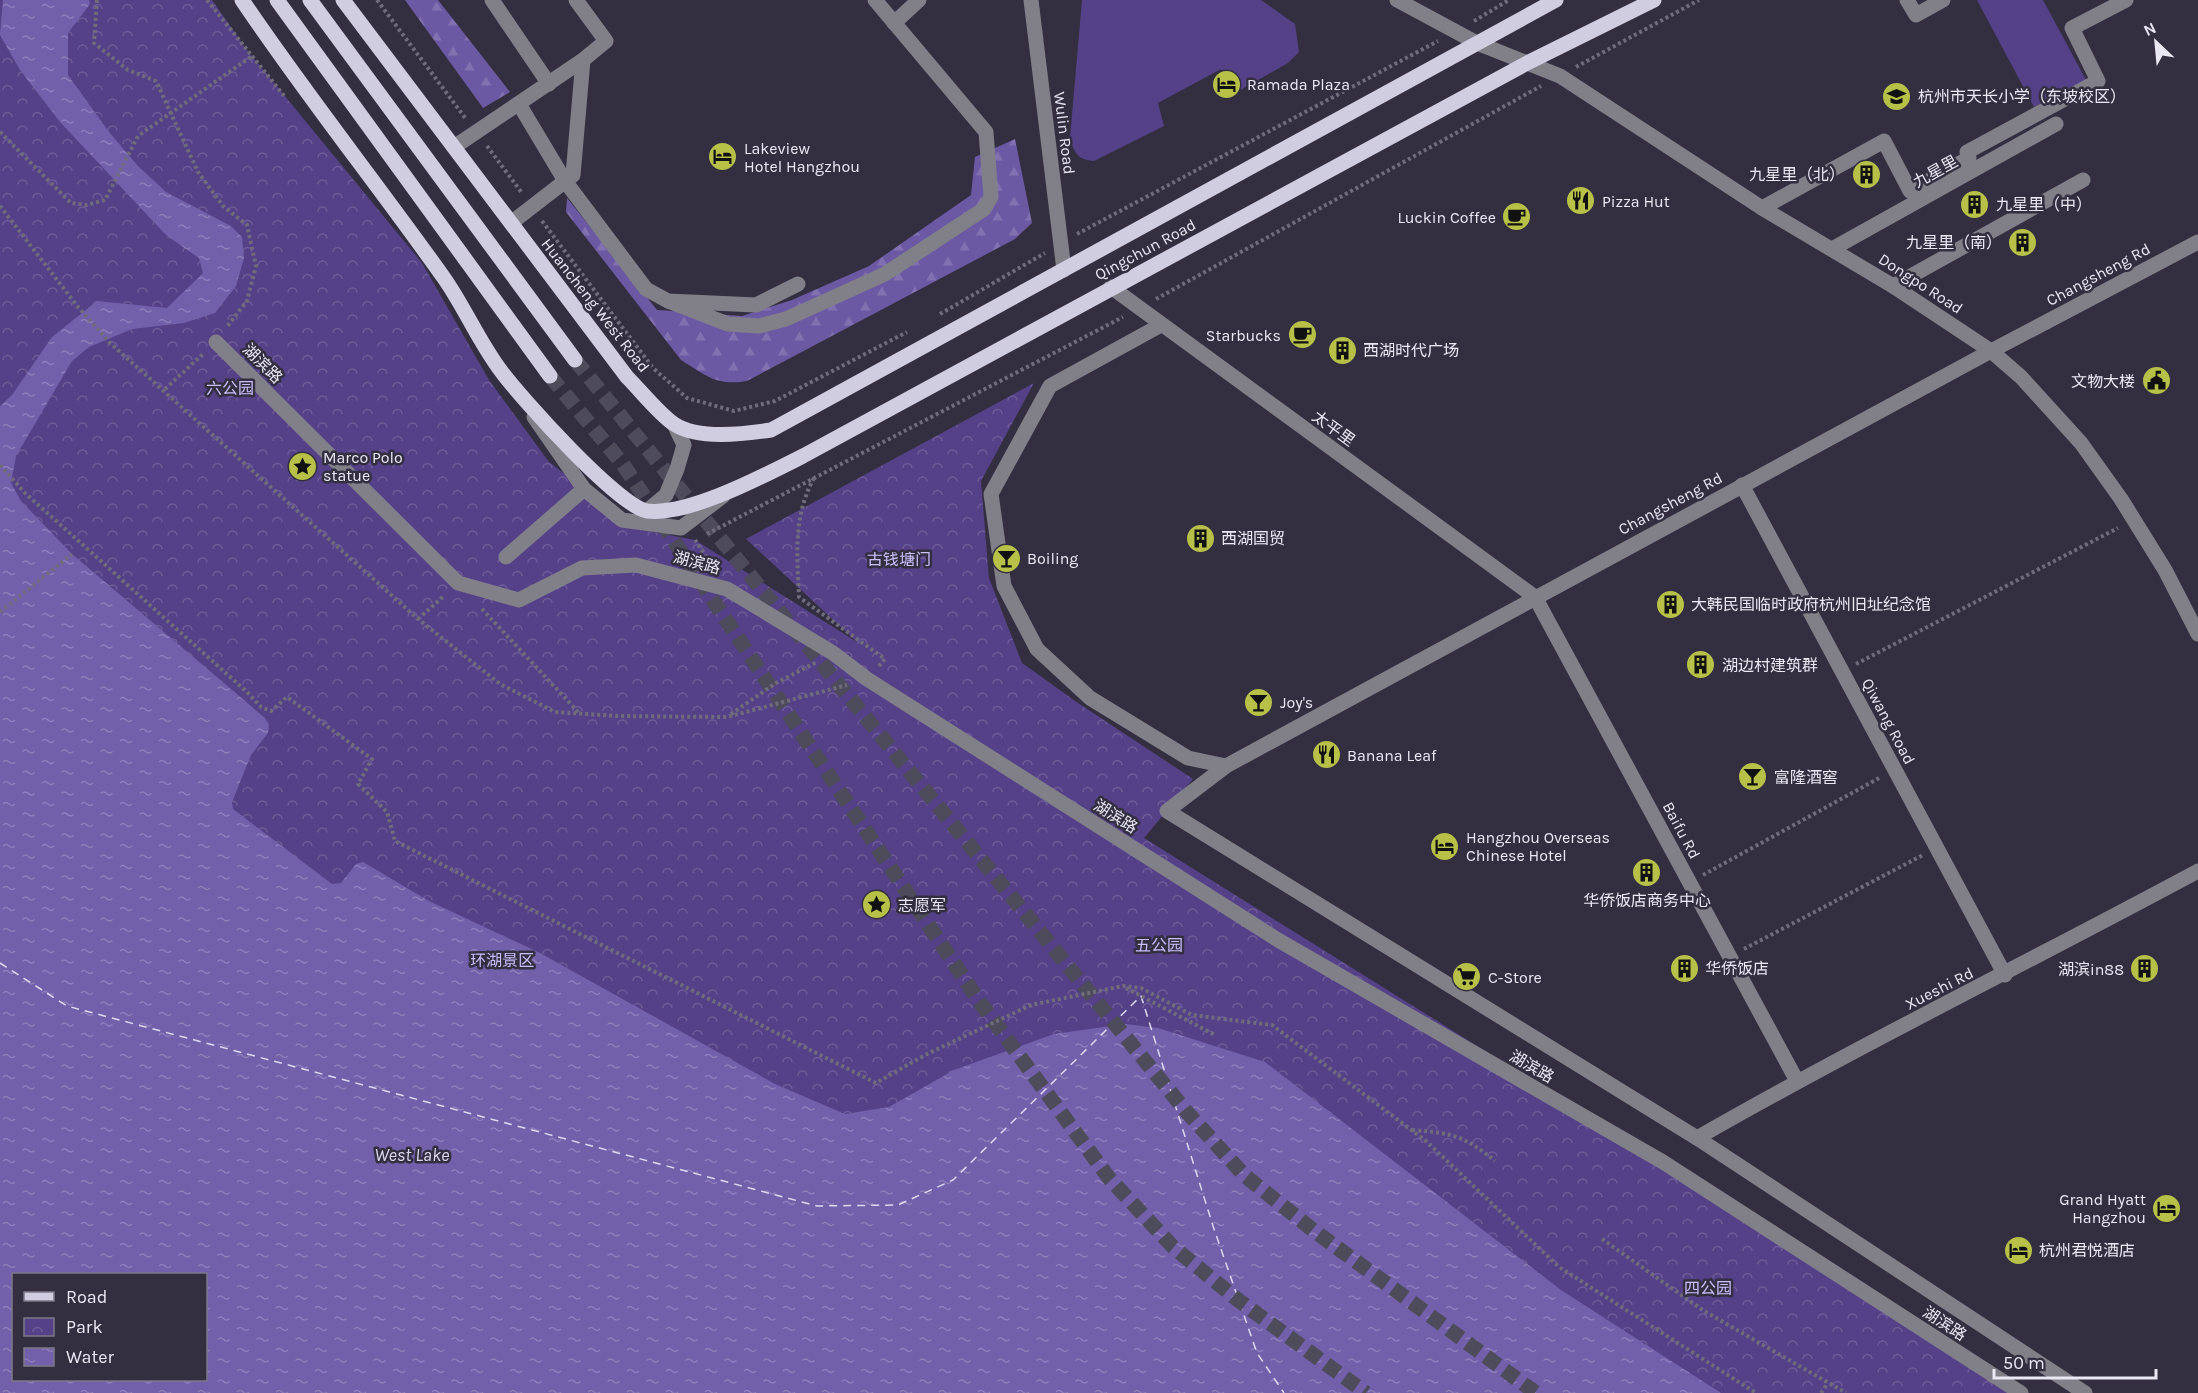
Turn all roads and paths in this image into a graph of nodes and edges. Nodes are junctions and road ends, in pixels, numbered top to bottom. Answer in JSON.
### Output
{"nodes":[{"id":1,"x":97,"y":0,"type":"edge"},
{"id":2,"x":242,"y":0,"type":"edge"},
{"id":3,"x":277,"y":0,"type":"edge"},
{"id":4,"x":310,"y":0,"type":"edge"},
{"id":5,"x":343,"y":0,"type":"edge"},
{"id":6,"x":377,"y":0,"type":"edge"},
{"id":7,"x":492,"y":0,"type":"edge"},
{"id":8,"x":576,"y":0,"type":"edge"},
{"id":9,"x":875,"y":0,"type":"edge"},
{"id":10,"x":920,"y":0,"type":"edge"},
{"id":11,"x":1031,"y":0,"type":"edge"},
{"id":12,"x":1397,"y":0,"type":"edge"},
{"id":13,"x":1509,"y":0,"type":"edge"},
{"id":14,"x":1556,"y":0,"type":"edge"},
{"id":15,"x":1653,"y":0,"type":"edge"},
{"id":16,"x":1907,"y":0,"type":"edge"},
{"id":17,"x":1943,"y":0,"type":"edge"},
{"id":18,"x":2126,"y":0,"type":"edge"},
{"id":19,"x":894,"y":23,"type":"junction"},
{"id":20,"x":1456,"y":31,"type":"junction"},
{"id":21,"x":1477,"y":43,"type":"junction"},
{"id":22,"x":252,"y":56,"type":"dead end"},
{"id":23,"x":583,"y":60,"type":"junction"},
{"id":24,"x":1529,"y":62,"type":"junction"},
{"id":25,"x":549,"y":84,"type":"junction"},
{"id":26,"x":519,"y":104,"type":"junction"},
{"id":27,"x":170,"y":115,"type":"junction"},
{"id":28,"x":2056,"y":124,"type":"dead end"},
{"id":29,"x":476,"y":131,"type":"junction"},
{"id":30,"x":0,"y":132,"type":"edge"},
{"id":31,"x":454,"y":147,"type":"junction"},
{"id":32,"x":2083,"y":180,"type":"dead end"},
{"id":33,"x":565,"y":181,"type":"junction"},
{"id":34,"x":531,"y":205,"type":"junction"},
{"id":35,"x":0,"y":206,"type":"edge"},
{"id":36,"x":1762,"y":208,"type":"junction"},
{"id":37,"x":511,"y":223,"type":"junction"},
{"id":38,"x":2198,"y":242,"type":"edge"},
{"id":39,"x":1060,"y":243,"type":"junction"},
{"id":40,"x":1832,"y":249,"type":"junction"},
{"id":41,"x":1064,"y":270,"type":"junction"},
{"id":42,"x":798,"y":284,"type":"dead end"},
{"id":43,"x":1893,"y":286,"type":"junction"},
{"id":44,"x":1112,"y":287,"type":"junction"},
{"id":45,"x":668,"y":301,"type":"junction"},
{"id":46,"x":934,"y":318,"type":"dead end"},
{"id":47,"x":1161,"y":325,"type":"junction"},
{"id":48,"x":914,"y":329,"type":"dead end"},
{"id":49,"x":216,"y":342,"type":"junction"},
{"id":50,"x":110,"y":343,"type":"dead end"},
{"id":51,"x":1991,"y":351,"type":"junction"},
{"id":52,"x":575,"y":360,"type":"tunnel mouth"},
{"id":53,"x":501,"y":371,"type":"junction"},
{"id":54,"x":550,"y":376,"type":"tunnel mouth"},
{"id":55,"x":165,"y":389,"type":"dead end"},
{"id":56,"x":674,"y":424,"type":"junction"},
{"id":57,"x":0,"y":465,"type":"edge"},
{"id":58,"x":815,"y":477,"type":"dead end"},
{"id":59,"x":1742,"y":485,"type":"junction"},
{"id":60,"x":584,"y":489,"type":"junction"},
{"id":61,"x":727,"y":494,"type":"junction"},
{"id":62,"x":647,"y":511,"type":"junction"},
{"id":63,"x":2134,"y":519,"type":"junction"},
{"id":64,"x":72,"y":554,"type":"dead end"},
{"id":65,"x":506,"y":557,"type":"dead end"},
{"id":66,"x":458,"y":583,"type":"junction"},
{"id":67,"x":1535,"y":597,"type":"junction"},
{"id":68,"x":0,"y":612,"type":"edge"},
{"id":69,"x":418,"y":619,"type":"dead end"},
{"id":70,"x":2198,"y":634,"type":"edge"},
{"id":71,"x":833,"y":653,"type":"junction"},
{"id":72,"x":885,"y":659,"type":"dead end"},
{"id":73,"x":1842,"y":672,"type":"junction"},
{"id":74,"x":579,"y":714,"type":"dead end"},
{"id":75,"x":727,"y":717,"type":"dead end"},
{"id":76,"x":1226,"y":766,"type":"junction"},
{"id":77,"x":1895,"y":769,"type":"junction"},
{"id":78,"x":1936,"y":848,"type":"junction"},
{"id":79,"x":2198,"y":871,"type":"edge"},
{"id":80,"x":1690,"y":883,"type":"junction"},
{"id":81,"x":1730,"y":957,"type":"junction"},
{"id":82,"x":2005,"y":975,"type":"junction"},
{"id":83,"x":1123,"y":986,"type":"junction"},
{"id":84,"x":1215,"y":1035,"type":"dead end"},
{"id":85,"x":1797,"y":1081,"type":"junction"},
{"id":86,"x":1412,"y":1130,"type":"junction"},
{"id":87,"x":1697,"y":1138,"type":"junction"},
{"id":88,"x":1495,"y":1161,"type":"dead end"},
{"id":89,"x":1602,"y":1239,"type":"dead end"},
{"id":90,"x":1828,"y":1383,"type":"junction"},
{"id":91,"x":1756,"y":1393,"type":"edge"},
{"id":92,"x":1821,"y":1393,"type":"edge"},
{"id":93,"x":1846,"y":1393,"type":"edge"},
{"id":94,"x":2021,"y":1393,"type":"edge"},
{"id":95,"x":2085,"y":1393,"type":"edge"}],
"edges":[{"from":1,"to":27,"type":"path"},
{"from":2,"to":53,"type":"main road"},
{"from":3,"to":54,"type":"main road"},
{"from":4,"to":52,"type":"main road"},
{"from":5,"to":31,"type":"main road","name":"Huancheng West Road"},
{"from":6,"to":29,"type":"path"},
{"from":7,"to":25,"type":"street"},
{"from":8,"to":23,"type":"street"},
{"from":9,"to":19,"type":"street"},
{"from":10,"to":19,"type":"street"},
{"from":11,"to":39,"type":"street","name":"Wulin Road"},
{"from":12,"to":20,"type":"street"},
{"from":13,"to":20,"type":"path"},
{"from":14,"to":21,"type":"main road","name":"Qingchun Road"},
{"from":15,"to":24,"type":"main road","name":"Qingchun Road"},
{"from":16,"to":17,"type":"street"},
{"from":18,"to":36,"type":"street"},
{"from":19,"to":45,"type":"street"},
{"from":20,"to":21,"type":"street"},
{"from":20,"to":39,"type":"path"},
{"from":21,"to":24,"type":"street"},
{"from":21,"to":41,"type":"main road","name":"Qingchun Road"},
{"from":22,"to":27,"type":"path"},
{"from":23,"to":25,"type":"street"},
{"from":23,"to":33,"type":"street"},
{"from":24,"to":36,"type":"street","name":"Dongpo Road"},
{"from":24,"to":44,"type":"main road","name":"Qingchun Road"},
{"from":25,"to":26,"type":"street"},
{"from":26,"to":29,"type":"street"},
{"from":26,"to":33,"type":"street"},
{"from":27,"to":30,"type":"path"},
{"from":27,"to":49,"type":"path"},
{"from":28,"to":40,"type":"street","name":"九星里"},
{"from":29,"to":31,"type":"street"},
{"from":29,"to":34,"type":"path"},
{"from":31,"to":37,"type":"main road","name":"Huancheng West Road"},
{"from":32,"to":43,"type":"street"},
{"from":33,"to":34,"type":"street"},
{"from":33,"to":45,"type":"street"},
{"from":34,"to":37,"type":"street"},
{"from":34,"to":48,"type":"path"},
{"from":35,"to":50,"type":"path"},
{"from":36,"to":40,"type":"street","name":"Dongpo Road"},
{"from":37,"to":56,"type":"main road","name":"Huancheng West Road"},
{"from":38,"to":51,"type":"street","name":"Changsheng Rd"},
{"from":39,"to":41,"type":"street","name":"Wulin Road"},
{"from":39,"to":46,"type":"path"},
{"from":40,"to":43,"type":"street","name":"Dongpo Road"},
{"from":41,"to":56,"type":"main road","name":"Qingchun Road"},
{"from":42,"to":45,"type":"street"},
{"from":43,"to":51,"type":"street","name":"Dongpo Road"},
{"from":44,"to":47,"type":"street","name":"太平里"},
{"from":44,"to":61,"type":"main road","name":"Qingchun Road"},
{"from":47,"to":67,"type":"street","name":"太平里"},
{"from":47,"to":76,"type":"street"},
{"from":49,"to":55,"type":"path"},
{"from":49,"to":66,"type":"street","name":"湖滨路"},
{"from":51,"to":59,"type":"street","name":"Changsheng Rd"},
{"from":51,"to":63,"type":"street","name":"Dongpo Road"},
{"from":53,"to":60,"type":"street"},
{"from":53,"to":62,"type":"main road"},
{"from":56,"to":62,"type":"street","name":"Huancheng West Road"},
{"from":57,"to":83,"type":"path"},
{"from":58,"to":72,"type":"path"},
{"from":59,"to":67,"type":"street","name":"Changsheng Rd"},
{"from":59,"to":73,"type":"street","name":"Qiwang Road"},
{"from":60,"to":61,"type":"street"},
{"from":60,"to":65,"type":"street"},
{"from":61,"to":62,"type":"main road","name":"Qingchun Road"},
{"from":63,"to":70,"type":"street","name":"Dongpo Road"},
{"from":63,"to":73,"type":"path"},
{"from":64,"to":68,"type":"path"},
{"from":66,"to":69,"type":"path"},
{"from":66,"to":71,"type":"street","name":"湖滨路"},
{"from":66,"to":74,"type":"path"},
{"from":67,"to":76,"type":"street","name":"Changsheng Rd"},
{"from":67,"to":80,"type":"street","name":"Baifu Rd"},
{"from":71,"to":75,"type":"path"},
{"from":71,"to":94,"type":"street","name":"湖滨路"},
{"from":73,"to":77,"type":"street","name":"Qiwang Road"},
{"from":76,"to":87,"type":"street","name":"Changsheng Rd"},
{"from":77,"to":78,"type":"street","name":"Qiwang Road"},
{"from":77,"to":80,"type":"path"},
{"from":78,"to":81,"type":"path"},
{"from":78,"to":82,"type":"street","name":"Qiwang Road"},
{"from":79,"to":82,"type":"street","name":"Xueshi Rd"},
{"from":80,"to":81,"type":"street","name":"Baifu Rd"},
{"from":81,"to":85,"type":"street","name":"Baifu Rd"},
{"from":82,"to":85,"type":"street","name":"Xueshi Rd"},
{"from":83,"to":84,"type":"path"},
{"from":83,"to":86,"type":"path"},
{"from":85,"to":87,"type":"street","name":"Xueshi Rd"},
{"from":86,"to":88,"type":"path"},
{"from":86,"to":91,"type":"path"},
{"from":87,"to":95,"type":"street"},
{"from":89,"to":90,"type":"path"},
{"from":90,"to":92,"type":"path"},
{"from":90,"to":93,"type":"path"}]}
